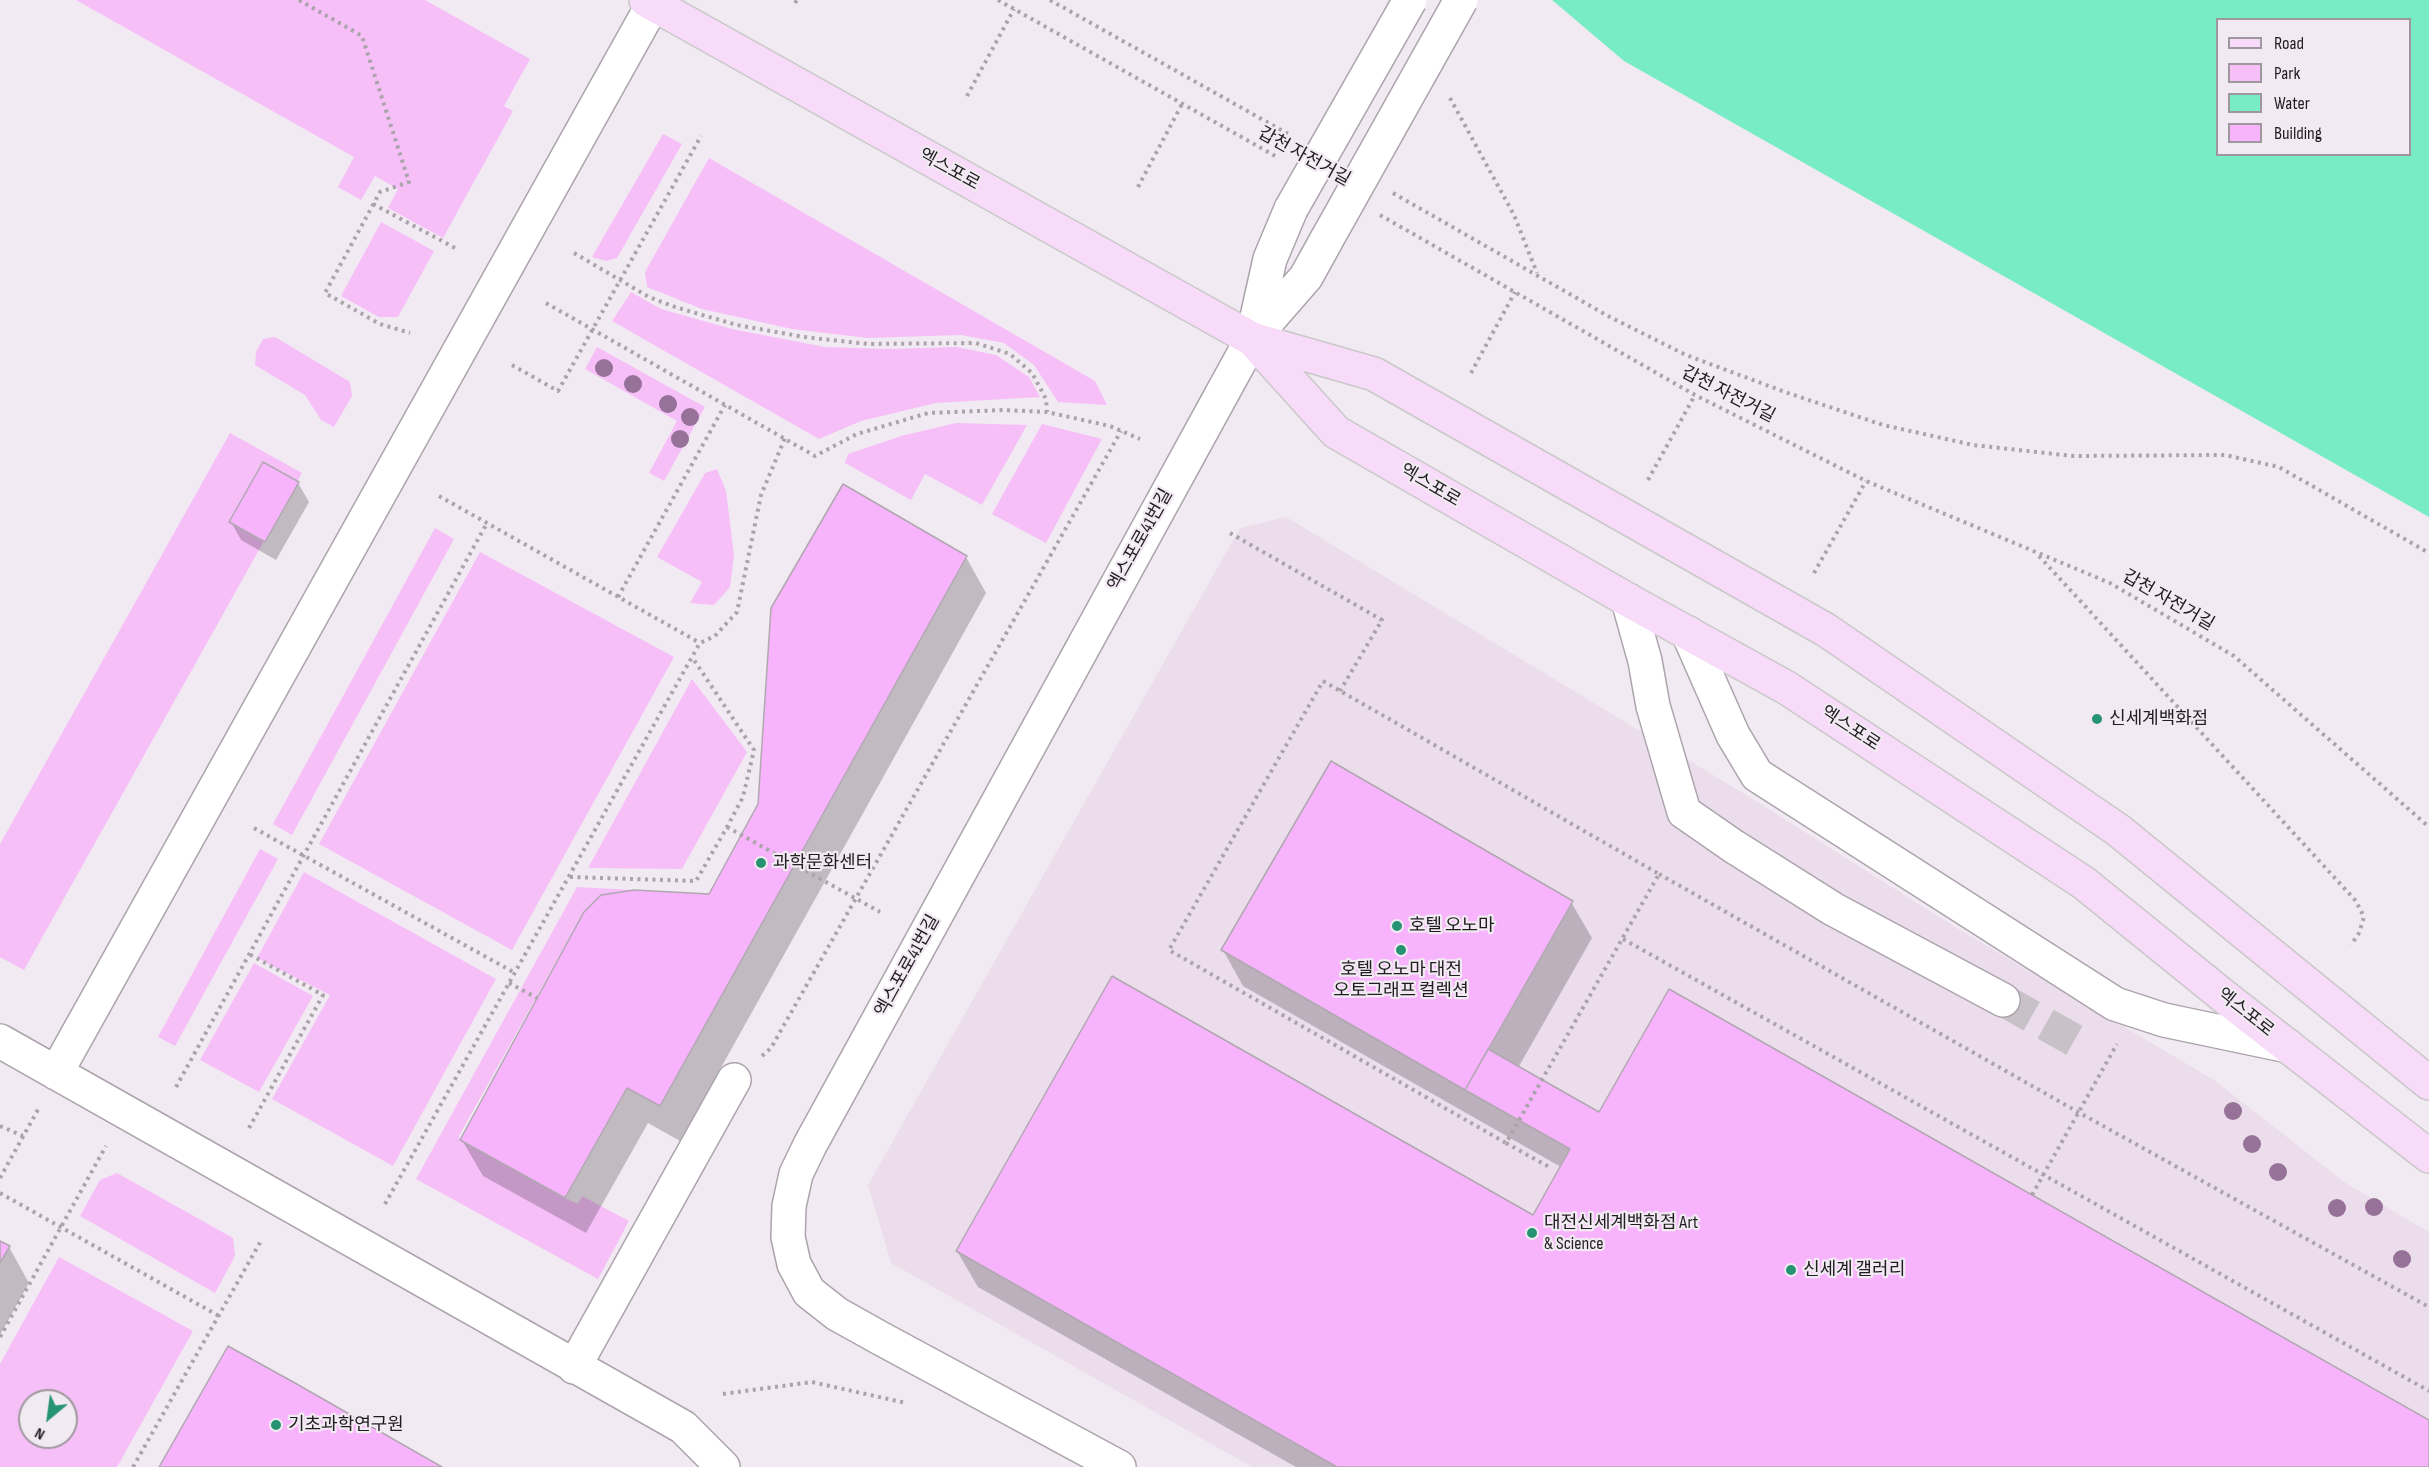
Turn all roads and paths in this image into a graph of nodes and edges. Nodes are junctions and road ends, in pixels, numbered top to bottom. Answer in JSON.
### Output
{"nodes":[{"id":1,"x":299,"y":0,"type":"edge"},
{"id":2,"x":998,"y":0,"type":"edge"},
{"id":3,"x":1050,"y":0,"type":"edge"},
{"id":4,"x":1410,"y":0,"type":"edge"},
{"id":5,"x":1461,"y":0,"type":"edge"},
{"id":6,"x":650,"y":2,"type":"edge"},
{"id":7,"x":1014,"y":9,"type":"junction"},
{"id":8,"x":1446,"y":92,"type":"dead end"},
{"id":9,"x":968,"y":96,"type":"dead end"},
{"id":10,"x":1182,"y":104,"type":"junction"},
{"id":11,"x":701,"y":136,"type":"dead end"},
{"id":12,"x":1299,"y":140,"type":"dead end"},
{"id":13,"x":1278,"y":157,"type":"dead end"},
{"id":14,"x":1138,"y":187,"type":"dead end"},
{"id":15,"x":1392,"y":192,"type":"dead end"},
{"id":16,"x":373,"y":204,"type":"junction"},
{"id":17,"x":1370,"y":210,"type":"dead end"},
{"id":18,"x":457,"y":249,"type":"dead end"},
{"id":19,"x":574,"y":253,"type":"dead end"},
{"id":20,"x":1538,"y":274,"type":"junction"},
{"id":21,"x":621,"y":280,"type":"junction"},
{"id":22,"x":1515,"y":292,"type":"junction"},
{"id":23,"x":546,"y":303,"type":"dead end"},
{"id":24,"x":592,"y":330,"type":"junction"},
{"id":25,"x":410,"y":333,"type":"dead end"},
{"id":26,"x":1252,"y":339,"type":"junction"},
{"id":27,"x":512,"y":365,"type":"dead end"},
{"id":28,"x":1471,"y":373,"type":"dead end"},
{"id":29,"x":1695,"y":395,"type":"junction"},
{"id":30,"x":725,"y":405,"type":"junction"},
{"id":31,"x":1047,"y":412,"type":"junction"},
{"id":32,"x":1121,"y":431,"type":"junction"},
{"id":33,"x":785,"y":438,"type":"junction"},
{"id":34,"x":1140,"y":439,"type":"dead end"},
{"id":35,"x":1648,"y":480,"type":"dead end"},
{"id":36,"x":1866,"y":481,"type":"junction"},
{"id":37,"x":439,"y":496,"type":"dead end"},
{"id":38,"x":487,"y":523,"type":"junction"},
{"id":39,"x":1230,"y":533,"type":"dead end"},
{"id":40,"x":2429,"y":552,"type":"edge"},
{"id":41,"x":2037,"y":553,"type":"junction"},
{"id":42,"x":1815,"y":573,"type":"dead end"},
{"id":43,"x":618,"y":597,"type":"junction"},
{"id":44,"x":1628,"y":600,"type":"junction"},
{"id":45,"x":1688,"y":633,"type":"junction"},
{"id":46,"x":700,"y":643,"type":"junction"},
{"id":47,"x":692,"y":657,"type":"junction"},
{"id":48,"x":1340,"y":691,"type":"junction"},
{"id":49,"x":2429,"y":826,"type":"edge"},
{"id":50,"x":727,"y":827,"type":"junction"},
{"id":51,"x":254,"y":828,"type":"dead end"},
{"id":52,"x":304,"y":856,"type":"junction"},
{"id":53,"x":1659,"y":874,"type":"junction"},
{"id":54,"x":569,"y":877,"type":"junction"},
{"id":55,"x":856,"y":898,"type":"junction"},
{"id":56,"x":880,"y":912,"type":"dead end"},
{"id":57,"x":1623,"y":939,"type":"junction"},
{"id":58,"x":2351,"y":945,"type":"dead end"},
{"id":59,"x":249,"y":954,"type":"junction"},
{"id":60,"x":515,"y":973,"type":"junction"},
{"id":61,"x":509,"y":983,"type":"junction"},
{"id":62,"x":537,"y":998,"type":"dead end"},
{"id":63,"x":2002,"y":1000,"type":"tunnel mouth"},
{"id":64,"x":2121,"y":1037,"type":"dead end"},
{"id":65,"x":0,"y":1041,"type":"edge"},
{"id":66,"x":2288,"y":1046,"type":"junction"},
{"id":67,"x":56,"y":1073,"type":"junction"},
{"id":68,"x":734,"y":1080,"type":"joint"},
{"id":69,"x":2429,"y":1083,"type":"edge"},
{"id":70,"x":176,"y":1087,"type":"dead end"},
{"id":71,"x":40,"y":1107,"type":"dead end"},
{"id":72,"x":2078,"y":1112,"type":"junction"},
{"id":73,"x":0,"y":1126,"type":"edge"},
{"id":74,"x":249,"y":1128,"type":"dead end"},
{"id":75,"x":23,"y":1136,"type":"junction"},
{"id":76,"x":1506,"y":1143,"type":"junction"},
{"id":77,"x":106,"y":1146,"type":"dead end"},
{"id":78,"x":2429,"y":1156,"type":"edge"},
{"id":79,"x":1551,"y":1168,"type":"dead end"},
{"id":80,"x":2043,"y":1175,"type":"junction"},
{"id":81,"x":0,"y":1178,"type":"edge"},
{"id":82,"x":0,"y":1193,"type":"edge"},
{"id":83,"x":2032,"y":1195,"type":"dead end"},
{"id":84,"x":385,"y":1204,"type":"dead end"},
{"id":85,"x":62,"y":1227,"type":"junction"},
{"id":86,"x":262,"y":1239,"type":"dead end"},
{"id":87,"x":2429,"y":1307,"type":"edge"},
{"id":88,"x":219,"y":1316,"type":"junction"},
{"id":89,"x":0,"y":1337,"type":"edge"},
{"id":90,"x":574,"y":1366,"type":"junction"},
{"id":91,"x":2429,"y":1391,"type":"edge"},
{"id":92,"x":723,"y":1394,"type":"dead end"},
{"id":93,"x":906,"y":1403,"type":"dead end"},
{"id":94,"x":133,"y":1467,"type":"edge"},
{"id":95,"x":723,"y":1467,"type":"edge"},
{"id":96,"x":1119,"y":1467,"type":"edge"}],
"edges":[{"from":1,"to":16,"type":"path"},
{"from":2,"to":7,"type":"path","name":"갑천 자전거길"},
{"from":3,"to":12,"type":"path"},
{"from":4,"to":26,"type":"street","bridge":true},
{"from":5,"to":26,"type":"street","bridge":true},
{"from":6,"to":26,"type":"main road","name":"엑스포로"},
{"from":6,"to":67,"type":"street"},
{"from":7,"to":9,"type":"path"},
{"from":7,"to":10,"type":"path","name":"갑천 자전거길"},
{"from":8,"to":20,"type":"path"},
{"from":10,"to":13,"type":"path","name":"갑천 자전거길"},
{"from":10,"to":14,"type":"path"},
{"from":11,"to":21,"type":"path"},
{"from":15,"to":20,"type":"path"},
{"from":16,"to":18,"type":"path"},
{"from":16,"to":25,"type":"path"},
{"from":17,"to":22,"type":"path","name":"갑천 자전거길"},
{"from":19,"to":21,"type":"path"},
{"from":20,"to":40,"type":"path"},
{"from":21,"to":24,"type":"path"},
{"from":21,"to":31,"type":"path"},
{"from":22,"to":28,"type":"path"},
{"from":22,"to":29,"type":"path","name":"갑천 자전거길"},
{"from":23,"to":24,"type":"path"},
{"from":24,"to":27,"type":"path"},
{"from":24,"to":30,"type":"path"},
{"from":26,"to":44,"type":"main road","name":"엑스포로"},
{"from":26,"to":69,"type":"main road","name":"엑스포로"},
{"from":26,"to":96,"type":"street","name":"엑스포로41번길"},
{"from":29,"to":35,"type":"path"},
{"from":29,"to":36,"type":"path","name":"갑천 자전거길"},
{"from":30,"to":33,"type":"path"},
{"from":30,"to":43,"type":"path"},
{"from":31,"to":32,"type":"path"},
{"from":31,"to":33,"type":"path"},
{"from":32,"to":34,"type":"path"},
{"from":32,"to":55,"type":"path"},
{"from":33,"to":46,"type":"path"},
{"from":36,"to":41,"type":"path","name":"갑천 자전거길"},
{"from":36,"to":42,"type":"path"},
{"from":37,"to":38,"type":"path"},
{"from":38,"to":43,"type":"path"},
{"from":38,"to":52,"type":"path"},
{"from":39,"to":48,"type":"path"},
{"from":41,"to":49,"type":"path","name":"갑천 자전거길"},
{"from":41,"to":58,"type":"path"},
{"from":43,"to":46,"type":"path"},
{"from":44,"to":45,"type":"main road","name":"엑스포로"},
{"from":44,"to":63,"type":"street"},
{"from":45,"to":66,"type":"main road","name":"엑스포로"},
{"from":45,"to":66,"type":"street"},
{"from":46,"to":47,"type":"path"},
{"from":47,"to":50,"type":"path"},
{"from":47,"to":54,"type":"path"},
{"from":48,"to":53,"type":"path"},
{"from":48,"to":76,"type":"path"},
{"from":50,"to":54,"type":"path"},
{"from":50,"to":55,"type":"path"},
{"from":51,"to":52,"type":"path"},
{"from":52,"to":59,"type":"path"},
{"from":52,"to":60,"type":"path"},
{"from":53,"to":57,"type":"path"},
{"from":53,"to":72,"type":"path"},
{"from":54,"to":60,"type":"path"},
{"from":55,"to":56,"type":"path"},
{"from":55,"to":68,"type":"path"},
{"from":57,"to":76,"type":"path"},
{"from":57,"to":80,"type":"path"},
{"from":59,"to":70,"type":"path"},
{"from":59,"to":74,"type":"path"},
{"from":60,"to":61,"type":"path"},
{"from":61,"to":62,"type":"path"},
{"from":61,"to":84,"type":"path"},
{"from":64,"to":72,"type":"path"},
{"from":65,"to":67,"type":"street"},
{"from":66,"to":78,"type":"main road","name":"엑스포로"},
{"from":67,"to":90,"type":"street"},
{"from":68,"to":90,"type":"street"},
{"from":71,"to":75,"type":"path"},
{"from":72,"to":80,"type":"path"},
{"from":72,"to":87,"type":"path"},
{"from":73,"to":75,"type":"path"},
{"from":75,"to":81,"type":"path"},
{"from":76,"to":79,"type":"path"},
{"from":77,"to":85,"type":"path"},
{"from":80,"to":83,"type":"path"},
{"from":80,"to":91,"type":"path"},
{"from":82,"to":85,"type":"path"},
{"from":85,"to":88,"type":"path"},
{"from":85,"to":89,"type":"path"},
{"from":86,"to":88,"type":"path"},
{"from":88,"to":94,"type":"path"},
{"from":90,"to":95,"type":"street"},
{"from":92,"to":93,"type":"path"}]}
